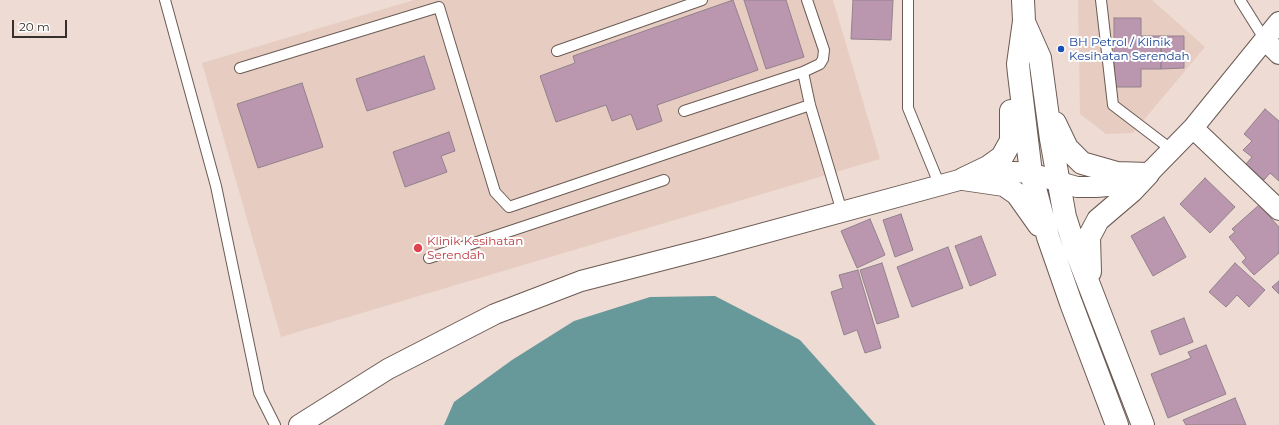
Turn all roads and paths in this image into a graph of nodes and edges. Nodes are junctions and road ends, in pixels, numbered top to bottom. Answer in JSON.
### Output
{"nodes":[{"id":1,"x":165,"y":0,"type":"edge"},
{"id":2,"x":702,"y":0,"type":"edge"},
{"id":3,"x":807,"y":0,"type":"edge"},
{"id":4,"x":908,"y":0,"type":"edge"},
{"id":5,"x":1101,"y":0,"type":"edge"},
{"id":6,"x":1240,"y":0,"type":"edge"},
{"id":7,"x":1023,"y":10,"type":"edge"},
{"id":8,"x":1279,"y":22,"type":"edge"},
{"id":9,"x":1265,"y":40,"type":"junction"},
{"id":10,"x":557,"y":51,"type":"dead end"},
{"id":11,"x":1279,"y":54,"type":"edge"},
{"id":12,"x":240,"y":68,"type":"dead end"},
{"id":13,"x":803,"y":72,"type":"junction"},
{"id":14,"x":1018,"y":74,"type":"junction"},
{"id":15,"x":1044,"y":92,"type":"junction"},
{"id":16,"x":810,"y":106,"type":"junction"},
{"id":17,"x":684,"y":111,"type":"dead end"},
{"id":18,"x":1193,"y":128,"type":"junction"},
{"id":19,"x":1172,"y":150,"type":"junction"},
{"id":20,"x":1031,"y":173,"type":"junction"},
{"id":21,"x":1148,"y":174,"type":"junction"},
{"id":22,"x":963,"y":179,"type":"junction"},
{"id":23,"x":664,"y":180,"type":"dead end"},
{"id":24,"x":1059,"y":182,"type":"junction"},
{"id":25,"x":940,"y":186,"type":"junction"},
{"id":26,"x":1279,"y":210,"type":"edge"},
{"id":27,"x":842,"y":212,"type":"junction"},
{"id":28,"x":1048,"y":237,"type":"junction"},
{"id":29,"x":429,"y":258,"type":"dead end"},
{"id":30,"x":1090,"y":290,"type":"junction"},
{"id":31,"x":275,"y":425,"type":"edge"},
{"id":32,"x":299,"y":425,"type":"edge"},
{"id":33,"x":1117,"y":425,"type":"edge"},
{"id":34,"x":1143,"y":425,"type":"edge"}],
"edges":[{"from":1,"to":31,"type":"lane"},
{"from":2,"to":10,"type":"lane"},
{"from":3,"to":13,"type":"lane"},
{"from":4,"to":25,"type":"lane"},
{"from":5,"to":19,"type":"lane"},
{"from":6,"to":9,"type":"lane"},
{"from":7,"to":14,"type":"main road"},
{"from":7,"to":15,"type":"main road"},
{"from":8,"to":9,"type":"street"},
{"from":9,"to":11,"type":"street"},
{"from":9,"to":18,"type":"street"},
{"from":12,"to":16,"type":"lane"},
{"from":13,"to":16,"type":"lane"},
{"from":13,"to":17,"type":"lane"},
{"from":14,"to":20,"type":"main road"},
{"from":14,"to":22,"type":"main road"},
{"from":15,"to":21,"type":"main road"},
{"from":15,"to":24,"type":"main road"},
{"from":16,"to":27,"type":"lane"},
{"from":18,"to":19,"type":"street"},
{"from":18,"to":26,"type":"street"},
{"from":19,"to":21,"type":"street"},
{"from":20,"to":22,"type":"street"},
{"from":20,"to":24,"type":"street"},
{"from":20,"to":28,"type":"main road"},
{"from":21,"to":24,"type":"street"},
{"from":21,"to":30,"type":"main road"},
{"from":22,"to":25,"type":"street"},
{"from":22,"to":28,"type":"main road"},
{"from":23,"to":29,"type":"lane"},
{"from":24,"to":30,"type":"main road"},
{"from":25,"to":27,"type":"street"},
{"from":27,"to":32,"type":"street"},
{"from":28,"to":33,"type":"main road"},
{"from":30,"to":34,"type":"main road"}]}
